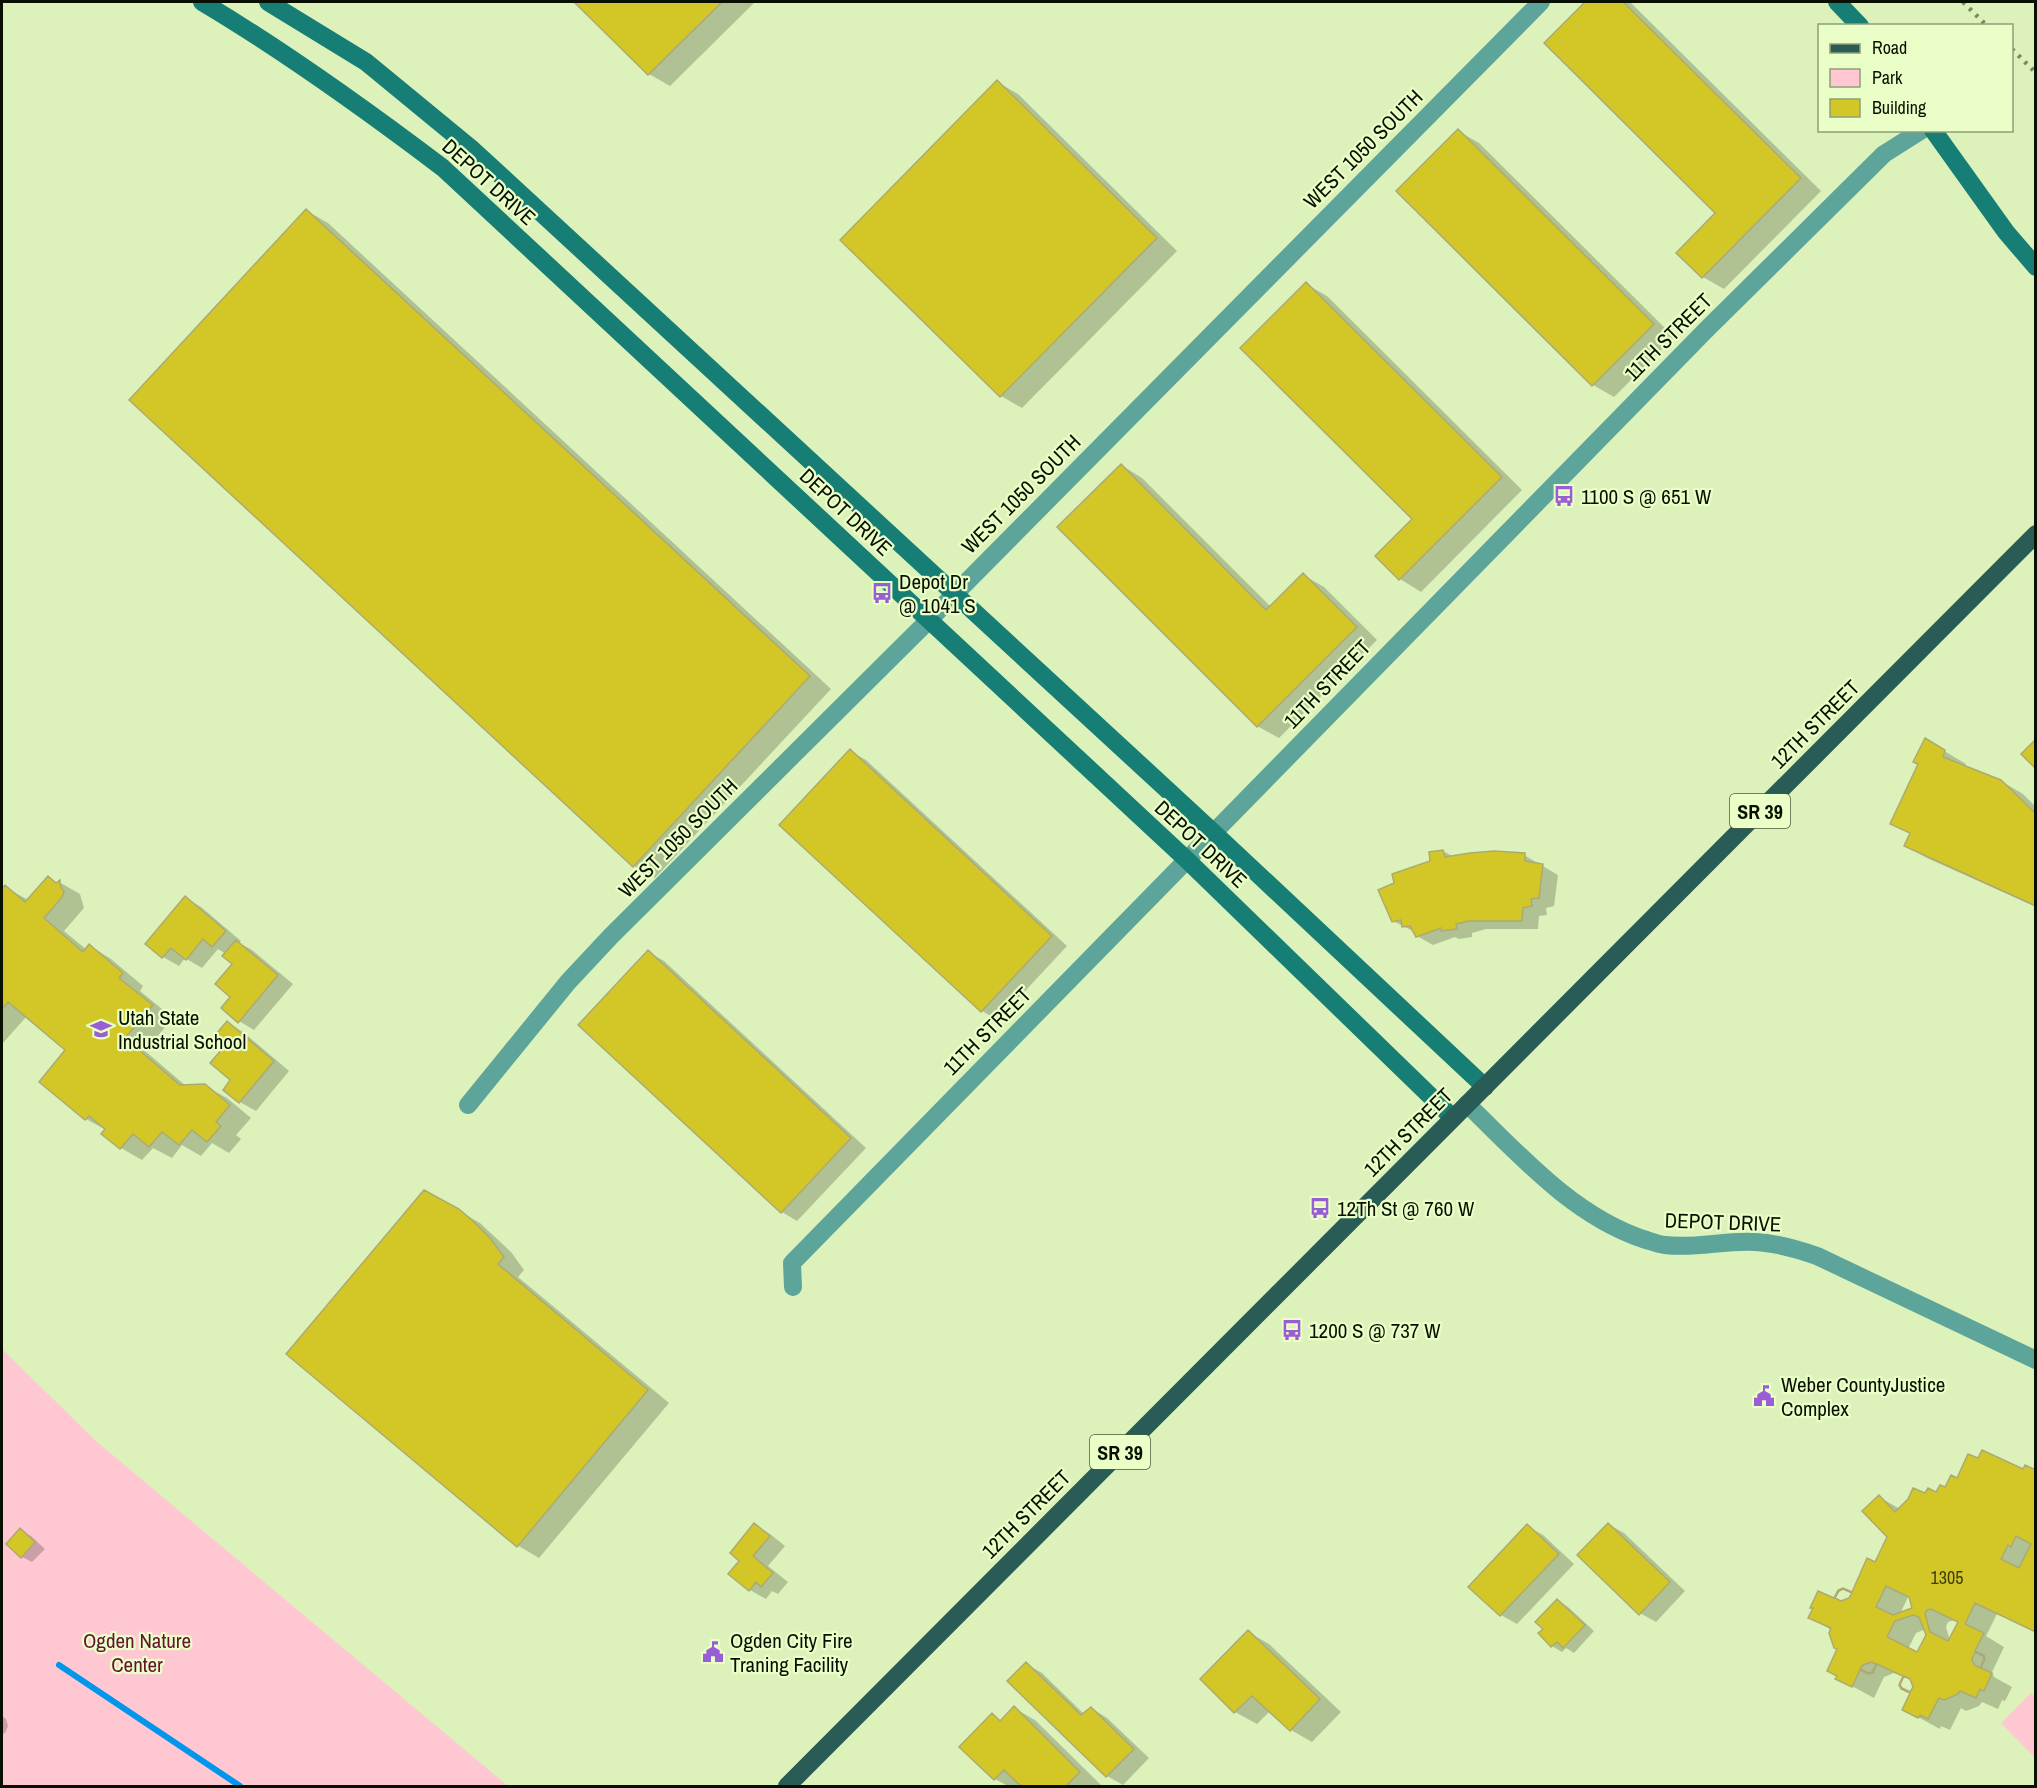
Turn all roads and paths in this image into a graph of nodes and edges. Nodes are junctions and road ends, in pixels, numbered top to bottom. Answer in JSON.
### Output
{"nodes":[{"id":1,"x":202,"y":2,"type":"edge"},
{"id":2,"x":268,"y":2,"type":"edge"},
{"id":3,"x":1541,"y":2,"type":"edge"},
{"id":4,"x":1837,"y":2,"type":"edge"},
{"id":5,"x":1858,"y":24,"type":"edge"},
{"id":6,"x":1919,"y":132,"type":"edge"},
{"id":7,"x":1934,"y":132,"type":"edge"},
{"id":8,"x":2036,"y":267,"type":"edge"},
{"id":9,"x":2036,"y":534,"type":"edge"},
{"id":10,"x":954,"y":594,"type":"junction"},
{"id":11,"x":929,"y":620,"type":"junction"},
{"id":12,"x":1213,"y":832,"type":"junction"},
{"id":13,"x":1187,"y":860,"type":"junction"},
{"id":14,"x":1485,"y":1087,"type":"junction"},
{"id":15,"x":1467,"y":1104,"type":"junction"},
{"id":16,"x":468,"y":1105,"type":"dead end"},
{"id":17,"x":1453,"y":1118,"type":"junction"},
{"id":18,"x":793,"y":1287,"type":"dead end"},
{"id":19,"x":2036,"y":1360,"type":"edge"},
{"id":20,"x":787,"y":1786,"type":"edge"}],
"edges":[{"from":1,"to":11,"type":"main road","name":"DEPOT DRIVE"},
{"from":2,"to":10,"type":"main road","name":"DEPOT DRIVE"},
{"from":3,"to":10,"type":"street","name":"WEST 1050 SOUTH"},
{"from":4,"to":5,"type":"main road"},
{"from":6,"to":12,"type":"street","name":"11TH STREET"},
{"from":7,"to":8,"type":"main road"},
{"from":9,"to":14,"type":"main road","name":"12TH STREET","number":"SR 39"},
{"from":10,"to":11,"type":"street","name":"WEST 1050 SOUTH"},
{"from":10,"to":12,"type":"main road","name":"DEPOT DRIVE"},
{"from":11,"to":13,"type":"main road","name":"DEPOT DRIVE"},
{"from":11,"to":16,"type":"street","name":"WEST 1050 SOUTH"},
{"from":12,"to":13,"type":"street","name":"11TH STREET"},
{"from":12,"to":14,"type":"main road","name":"DEPOT DRIVE"},
{"from":13,"to":17,"type":"main road","name":"DEPOT DRIVE"},
{"from":13,"to":18,"type":"street","name":"11TH STREET"},
{"from":14,"to":15,"type":"main road","name":"12TH STREET","number":"SR 39"},
{"from":15,"to":17,"type":"main road","name":"12TH STREET","number":"SR 39"},
{"from":15,"to":19,"type":"street","name":"DEPOT DRIVE"},
{"from":17,"to":20,"type":"main road","name":"12TH STREET","number":"SR 39"}]}
